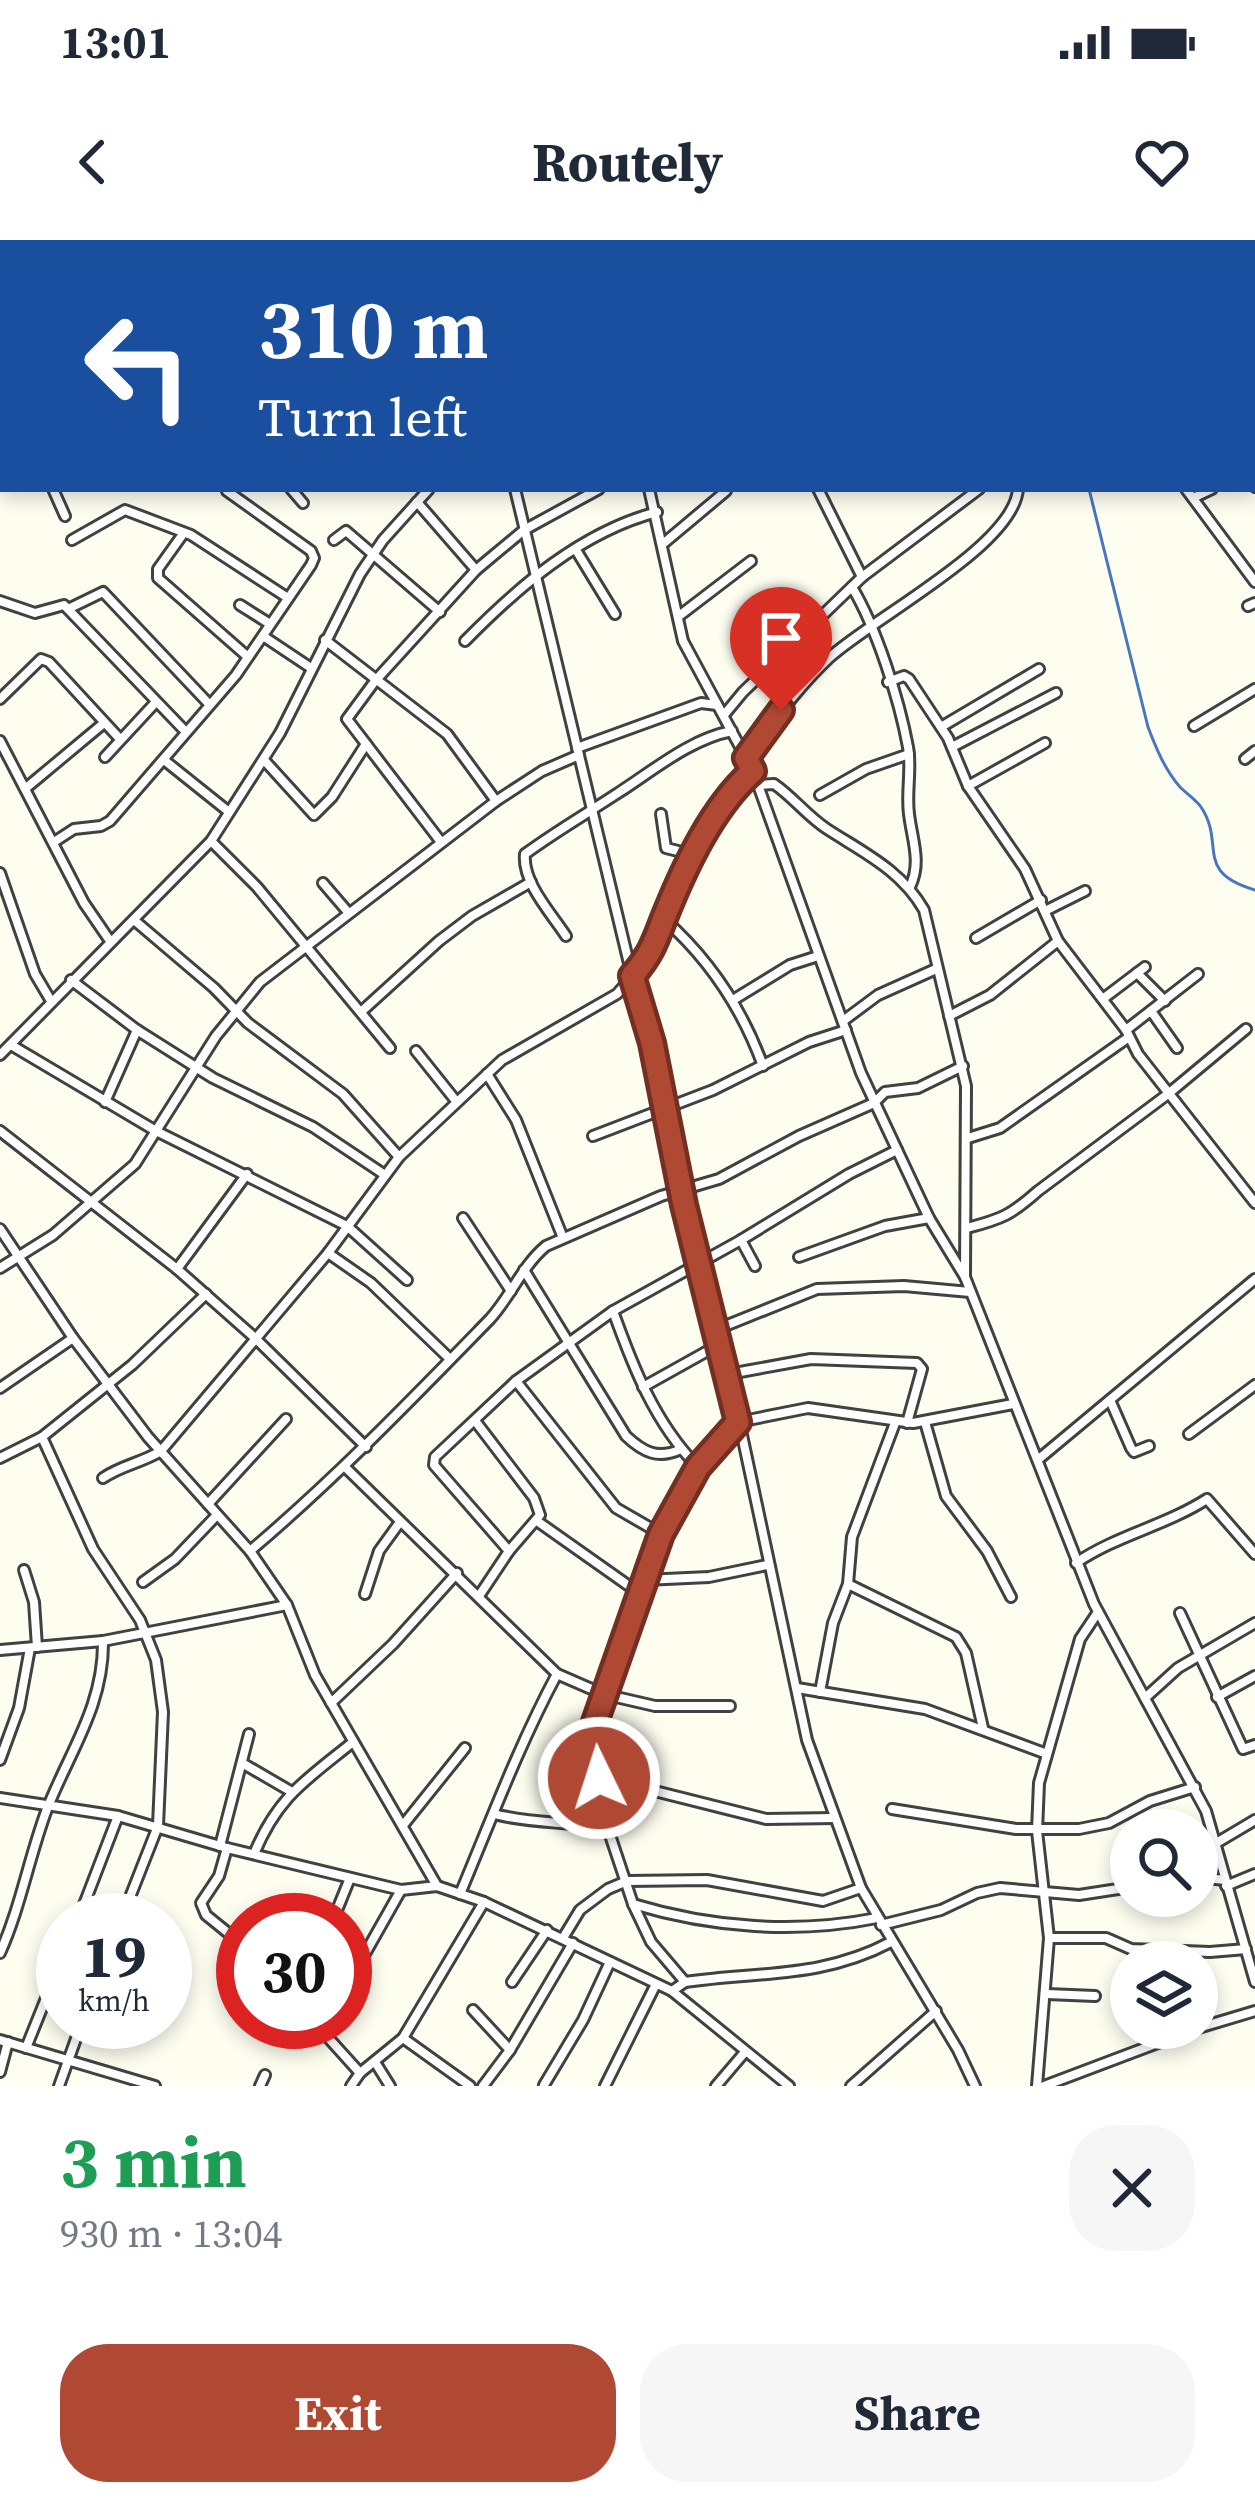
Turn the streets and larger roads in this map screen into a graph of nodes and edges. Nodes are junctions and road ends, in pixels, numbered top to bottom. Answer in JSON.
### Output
{"nodes":[{"id":1,"x":54,"y":492,"type":"edge"},
{"id":2,"x":229,"y":492,"type":"edge"},
{"id":3,"x":293,"y":492,"type":"edge"},
{"id":4,"x":426,"y":492,"type":"edge"},
{"id":5,"x":516,"y":492,"type":"edge"},
{"id":6,"x":594,"y":492,"type":"edge"},
{"id":7,"x":650,"y":492,"type":"edge"},
{"id":8,"x":724,"y":492,"type":"edge"},
{"id":9,"x":820,"y":492,"type":"edge"},
{"id":10,"x":976,"y":492,"type":"edge"},
{"id":11,"x":1017,"y":492,"type":"edge"},
{"id":12,"x":1188,"y":492,"type":"edge"},
{"id":13,"x":1206,"y":492,"type":"edge"},
{"id":14,"x":1193,"y":498,"type":"junction"},
{"id":15,"x":417,"y":502,"type":"junction"},
{"id":16,"x":302,"y":503,"type":"dead end"},
{"id":17,"x":657,"y":512,"type":"junction"},
{"id":18,"x":65,"y":515,"type":"dead end"},
{"id":19,"x":524,"y":530,"type":"junction"},
{"id":20,"x":183,"y":534,"type":"junction"},
{"id":21,"x":72,"y":540,"type":"dead end"},
{"id":22,"x":334,"y":540,"type":"dead end"},
{"id":23,"x":662,"y":544,"type":"junction"},
{"id":24,"x":576,"y":550,"type":"junction"},
{"id":25,"x":374,"y":553,"type":"junction"},
{"id":26,"x":751,"y":561,"type":"dead end"},
{"id":27,"x":1250,"y":567,"type":"edge"},
{"id":28,"x":476,"y":569,"type":"junction"},
{"id":29,"x":534,"y":576,"type":"junction"},
{"id":30,"x":862,"y":577,"type":"junction"},
{"id":31,"x":1255,"y":582,"type":"edge"},
{"id":32,"x":852,"y":587,"type":"junction"},
{"id":33,"x":287,"y":598,"type":"junction"},
{"id":34,"x":0,"y":601,"type":"edge"},
{"id":35,"x":240,"y":605,"type":"dead end"},
{"id":36,"x":68,"y":609,"type":"junction"},
{"id":37,"x":440,"y":612,"type":"junction"},
{"id":38,"x":616,"y":614,"type":"dead end"},
{"id":39,"x":679,"y":616,"type":"junction"},
{"id":40,"x":270,"y":624,"type":"junction"},
{"id":41,"x":872,"y":624,"type":"junction"},
{"id":42,"x":263,"y":636,"type":"junction"},
{"id":43,"x":325,"y":640,"type":"junction"},
{"id":44,"x":465,"y":641,"type":"dead end"},
{"id":45,"x":248,"y":657,"type":"junction"},
{"id":46,"x":310,"y":668,"type":"junction"},
{"id":47,"x":1039,"y":669,"type":"dead end"},
{"id":48,"x":375,"y":681,"type":"junction"},
{"id":49,"x":888,"y":682,"type":"junction"},
{"id":50,"x":1255,"y":689,"type":"edge"},
{"id":51,"x":1056,"y":693,"type":"dead end"},
{"id":52,"x":0,"y":699,"type":"edge"},
{"id":53,"x":155,"y":703,"type":"junction"},
{"id":54,"x":209,"y":704,"type":"junction"},
{"id":55,"x":718,"y":706,"type":"junction"},
{"id":56,"x":724,"y":716,"type":"junction"},
{"id":57,"x":104,"y":723,"type":"junction"},
{"id":58,"x":941,"y":727,"type":"junction"},
{"id":59,"x":1194,"y":727,"type":"dead end"},
{"id":60,"x":185,"y":730,"type":"junction"},
{"id":61,"x":732,"y":731,"type":"junction"},
{"id":62,"x":121,"y":739,"type":"junction"},
{"id":63,"x":0,"y":741,"type":"edge"},
{"id":64,"x":1046,"y":743,"type":"dead end"},
{"id":65,"x":366,"y":744,"type":"junction"},
{"id":66,"x":952,"y":747,"type":"junction"},
{"id":67,"x":1255,"y":751,"type":"edge"},
{"id":68,"x":578,"y":752,"type":"junction"},
{"id":69,"x":908,"y":754,"type":"junction"},
{"id":70,"x":105,"y":757,"type":"dead end"},
{"id":71,"x":746,"y":758,"type":"junction"},
{"id":72,"x":1246,"y":759,"type":"dead end"},
{"id":73,"x":164,"y":760,"type":"junction"},
{"id":74,"x":264,"y":760,"type":"junction"},
{"id":75,"x":753,"y":771,"type":"junction"},
{"id":76,"x":758,"y":785,"type":"junction"},
{"id":77,"x":968,"y":787,"type":"junction"},
{"id":78,"x":26,"y":788,"type":"junction"},
{"id":79,"x":820,"y":795,"type":"dead end"},
{"id":80,"x":496,"y":800,"type":"junction"},
{"id":81,"x":594,"y":809,"type":"junction"},
{"id":82,"x":229,"y":812,"type":"junction"},
{"id":83,"x":661,"y":814,"type":"dead end"},
{"id":84,"x":211,"y":841,"type":"junction"},
{"id":85,"x":55,"y":842,"type":"junction"},
{"id":86,"x":441,"y":842,"type":"junction"},
{"id":87,"x":694,"y":855,"type":"junction"},
{"id":88,"x":0,"y":872,"type":"edge"},
{"id":89,"x":531,"y":882,"type":"junction"},
{"id":90,"x":323,"y":883,"type":"dead end"},
{"id":91,"x":910,"y":887,"type":"junction"},
{"id":92,"x":1085,"y":891,"type":"dead end"},
{"id":93,"x":1041,"y":900,"type":"junction"},
{"id":94,"x":347,"y":911,"type":"junction"},
{"id":95,"x":1045,"y":911,"type":"junction"},
{"id":96,"x":664,"y":919,"type":"junction"},
{"id":97,"x":134,"y":920,"type":"junction"},
{"id":98,"x":566,"y":936,"type":"dead end"},
{"id":99,"x":976,"y":938,"type":"dead end"},
{"id":100,"x":110,"y":941,"type":"junction"},
{"id":101,"x":1058,"y":941,"type":"junction"},
{"id":102,"x":307,"y":945,"type":"junction"},
{"id":103,"x":818,"y":956,"type":"junction"},
{"id":104,"x":936,"y":969,"type":"junction"},
{"id":105,"x":1198,"y":974,"type":"dead end"},
{"id":106,"x":632,"y":976,"type":"junction"},
{"id":107,"x":71,"y":980,"type":"junction"},
{"id":108,"x":1103,"y":999,"type":"junction"},
{"id":109,"x":733,"y":1000,"type":"junction"},
{"id":110,"x":51,"y":1001,"type":"junction"},
{"id":111,"x":1165,"y":1001,"type":"junction"},
{"id":112,"x":235,"y":1010,"type":"junction"},
{"id":113,"x":362,"y":1011,"type":"junction"},
{"id":114,"x":1151,"y":1011,"type":"junction"},
{"id":115,"x":950,"y":1016,"type":"junction"},
{"id":116,"x":844,"y":1026,"type":"junction"},
{"id":117,"x":1246,"y":1029,"type":"dead end"},
{"id":118,"x":137,"y":1030,"type":"junction"},
{"id":119,"x":1128,"y":1034,"type":"junction"},
{"id":120,"x":11,"y":1045,"type":"junction"},
{"id":121,"x":390,"y":1048,"type":"dead end"},
{"id":122,"x":1177,"y":1048,"type":"dead end"},
{"id":123,"x":416,"y":1051,"type":"dead end"},
{"id":124,"x":0,"y":1055,"type":"edge"},
{"id":125,"x":763,"y":1066,"type":"junction"},
{"id":126,"x":962,"y":1066,"type":"junction"},
{"id":127,"x":196,"y":1067,"type":"junction"},
{"id":128,"x":487,"y":1073,"type":"junction"},
{"id":129,"x":1168,"y":1094,"type":"junction"},
{"id":130,"x":456,"y":1101,"type":"junction"},
{"id":131,"x":105,"y":1102,"type":"junction"},
{"id":132,"x":874,"y":1103,"type":"junction"},
{"id":133,"x":664,"y":1110,"type":"junction"},
{"id":134,"x":0,"y":1131,"type":"edge"},
{"id":135,"x":156,"y":1131,"type":"junction"},
{"id":136,"x":593,"y":1136,"type":"dead end"},
{"id":137,"x":968,"y":1138,"type":"junction"},
{"id":138,"x":897,"y":1150,"type":"junction"},
{"id":139,"x":399,"y":1156,"type":"junction"},
{"id":140,"x":247,"y":1174,"type":"junction"},
{"id":141,"x":386,"y":1175,"type":"junction"},
{"id":142,"x":682,"y":1190,"type":"junction"},
{"id":143,"x":93,"y":1202,"type":"junction"},
{"id":144,"x":1255,"y":1203,"type":"edge"},
{"id":145,"x":463,"y":1218,"type":"dead end"},
{"id":146,"x":929,"y":1218,"type":"junction"},
{"id":147,"x":347,"y":1226,"type":"junction"},
{"id":148,"x":967,"y":1228,"type":"junction"},
{"id":149,"x":0,"y":1229,"type":"edge"},
{"id":150,"x":562,"y":1238,"type":"junction"},
{"id":151,"x":741,"y":1240,"type":"junction"},
{"id":152,"x":328,"y":1253,"type":"junction"},
{"id":153,"x":19,"y":1256,"type":"junction"},
{"id":154,"x":799,"y":1257,"type":"dead end"},
{"id":155,"x":698,"y":1263,"type":"junction"},
{"id":156,"x":755,"y":1266,"type":"dead end"},
{"id":157,"x":0,"y":1268,"type":"edge"},
{"id":158,"x":177,"y":1269,"type":"junction"},
{"id":159,"x":524,"y":1270,"type":"junction"},
{"id":160,"x":965,"y":1277,"type":"junction"},
{"id":161,"x":1255,"y":1279,"type":"edge"},
{"id":162,"x":407,"y":1280,"type":"dead end"},
{"id":163,"x":511,"y":1291,"type":"junction"},
{"id":164,"x":970,"y":1292,"type":"junction"},
{"id":165,"x":206,"y":1294,"type":"junction"},
{"id":166,"x":613,"y":1311,"type":"junction"},
{"id":167,"x":715,"y":1330,"type":"junction"},
{"id":168,"x":73,"y":1338,"type":"junction"},
{"id":169,"x":255,"y":1338,"type":"junction"},
{"id":170,"x":568,"y":1342,"type":"junction"},
{"id":171,"x":720,"y":1344,"type":"junction"},
{"id":172,"x":450,"y":1359,"type":"junction"},
{"id":173,"x":729,"y":1374,"type":"junction"},
{"id":174,"x":108,"y":1382,"type":"junction"},
{"id":175,"x":516,"y":1382,"type":"junction"},
{"id":176,"x":1255,"y":1385,"type":"edge"},
{"id":177,"x":643,"y":1387,"type":"junction"},
{"id":178,"x":0,"y":1388,"type":"edge"},
{"id":179,"x":1110,"y":1400,"type":"junction"},
{"id":180,"x":1013,"y":1404,"type":"junction"},
{"id":181,"x":286,"y":1419,"type":"dead end"},
{"id":182,"x":476,"y":1422,"type":"junction"},
{"id":183,"x":738,"y":1422,"type":"junction"},
{"id":184,"x":925,"y":1422,"type":"junction"},
{"id":185,"x":895,"y":1423,"type":"junction"},
{"id":186,"x":907,"y":1423,"type":"junction"},
{"id":187,"x":1189,"y":1434,"type":"dead end"},
{"id":188,"x":42,"y":1437,"type":"junction"},
{"id":189,"x":1149,"y":1446,"type":"dead end"},
{"id":190,"x":365,"y":1447,"type":"junction"},
{"id":191,"x":681,"y":1449,"type":"junction"},
{"id":192,"x":160,"y":1450,"type":"junction"},
{"id":193,"x":0,"y":1458,"type":"edge"},
{"id":194,"x":1039,"y":1459,"type":"junction"},
{"id":195,"x":345,"y":1467,"type":"junction"},
{"id":196,"x":698,"y":1467,"type":"junction"},
{"id":197,"x":103,"y":1478,"type":"dead end"},
{"id":198,"x":208,"y":1504,"type":"junction"},
{"id":199,"x":217,"y":1515,"type":"junction"},
{"id":200,"x":537,"y":1521,"type":"junction"},
{"id":201,"x":400,"y":1522,"type":"junction"},
{"id":202,"x":661,"y":1534,"type":"junction"},
{"id":203,"x":250,"y":1551,"type":"junction"},
{"id":204,"x":509,"y":1551,"type":"junction"},
{"id":205,"x":1255,"y":1554,"type":"edge"},
{"id":206,"x":1076,"y":1563,"type":"junction"},
{"id":207,"x":767,"y":1565,"type":"junction"},
{"id":208,"x":23,"y":1570,"type":"dead end"},
{"id":209,"x":458,"y":1573,"type":"junction"},
{"id":210,"x":644,"y":1580,"type":"junction"},
{"id":211,"x":142,"y":1582,"type":"dead end"},
{"id":212,"x":848,"y":1584,"type":"junction"},
{"id":213,"x":364,"y":1594,"type":"dead end"},
{"id":214,"x":639,"y":1594,"type":"junction"},
{"id":215,"x":479,"y":1596,"type":"junction"},
{"id":216,"x":1011,"y":1597,"type":"dead end"},
{"id":217,"x":287,"y":1605,"type":"junction"},
{"id":218,"x":1098,"y":1612,"type":"junction"},
{"id":219,"x":1180,"y":1613,"type":"dead end"},
{"id":220,"x":1255,"y":1623,"type":"edge"},
{"id":221,"x":145,"y":1633,"type":"junction"},
{"id":222,"x":103,"y":1641,"type":"junction"},
{"id":223,"x":33,"y":1648,"type":"junction"},
{"id":224,"x":0,"y":1650,"type":"edge"},
{"id":225,"x":1200,"y":1654,"type":"junction"},
{"id":226,"x":557,"y":1674,"type":"junction"},
{"id":227,"x":1255,"y":1676,"type":"edge"},
{"id":228,"x":797,"y":1688,"type":"junction"},
{"id":229,"x":820,"y":1692,"type":"junction"},
{"id":230,"x":603,"y":1694,"type":"junction"},
{"id":231,"x":1217,"y":1697,"type":"junction"},
{"id":232,"x":1145,"y":1698,"type":"junction"},
{"id":233,"x":331,"y":1703,"type":"junction"},
{"id":234,"x":730,"y":1706,"type":"dead end"},
{"id":235,"x":983,"y":1728,"type":"junction"},
{"id":236,"x":249,"y":1735,"type":"dead end"},
{"id":237,"x":353,"y":1742,"type":"junction"},
{"id":238,"x":1255,"y":1745,"type":"edge"},
{"id":239,"x":465,"y":1748,"type":"dead end"},
{"id":240,"x":1047,"y":1754,"type":"junction"},
{"id":241,"x":0,"y":1760,"type":"edge"},
{"id":242,"x":242,"y":1762,"type":"junction"},
{"id":243,"x":599,"y":1778,"type":"junction"},
{"id":244,"x":1195,"y":1787,"type":"junction"},
{"id":245,"x":292,"y":1792,"type":"junction"},
{"id":246,"x":0,"y":1798,"type":"edge"},
{"id":247,"x":49,"y":1806,"type":"junction"},
{"id":248,"x":892,"y":1809,"type":"dead end"},
{"id":249,"x":1204,"y":1809,"type":"edge"},
{"id":250,"x":494,"y":1814,"type":"junction"},
{"id":251,"x":118,"y":1816,"type":"junction"},
{"id":252,"x":835,"y":1818,"type":"junction"},
{"id":253,"x":1255,"y":1820,"type":"edge"},
{"id":254,"x":404,"y":1824,"type":"junction"},
{"id":255,"x":158,"y":1826,"type":"junction"},
{"id":256,"x":608,"y":1829,"type":"junction"},
{"id":257,"x":1037,"y":1831,"type":"junction"},
{"id":258,"x":1218,"y":1843,"type":"joint"},
{"id":259,"x":224,"y":1847,"type":"junction"},
{"id":260,"x":254,"y":1854,"type":"junction"},
{"id":261,"x":1255,"y":1874,"type":"edge"},
{"id":262,"x":350,"y":1878,"type":"junction"},
{"id":263,"x":627,"y":1881,"type":"junction"},
{"id":264,"x":1218,"y":1881,"type":"edge"},
{"id":265,"x":1226,"y":1883,"type":"junction"},
{"id":266,"x":437,"y":1886,"type":"junction"},
{"id":267,"x":861,"y":1888,"type":"junction"},
{"id":268,"x":401,"y":1890,"type":"junction"},
{"id":269,"x":1110,"y":1892,"type":"edge"},
{"id":270,"x":88,"y":1893,"type":"edge"},
{"id":271,"x":132,"y":1893,"type":"edge"},
{"id":272,"x":344,"y":1893,"type":"edge"},
{"id":273,"x":460,"y":1894,"type":"junction"},
{"id":274,"x":1046,"y":1894,"type":"junction"},
{"id":275,"x":484,"y":1903,"type":"junction"},
{"id":276,"x":633,"y":1904,"type":"junction"},
{"id":277,"x":879,"y":1921,"type":"junction"},
{"id":278,"x":216,"y":1923,"type":"edge"},
{"id":279,"x":547,"y":1930,"type":"junction"},
{"id":280,"x":1049,"y":1938,"type":"junction"},
{"id":281,"x":372,"y":1941,"type":"edge"},
{"id":282,"x":568,"y":1941,"type":"junction"},
{"id":283,"x":891,"y":1942,"type":"junction"},
{"id":284,"x":1246,"y":1949,"type":"junction"},
{"id":285,"x":0,"y":1953,"type":"edge"},
{"id":286,"x":610,"y":1962,"type":"junction"},
{"id":287,"x":1253,"y":1967,"type":"edge"},
{"id":288,"x":512,"y":1982,"type":"dead end"},
{"id":289,"x":685,"y":1982,"type":"junction"},
{"id":290,"x":1255,"y":1982,"type":"edge"},
{"id":291,"x":655,"y":1986,"type":"junction"},
{"id":292,"x":672,"y":1991,"type":"junction"},
{"id":293,"x":1047,"y":1994,"type":"junction"},
{"id":294,"x":1095,"y":1996,"type":"dead end"},
{"id":295,"x":473,"y":2010,"type":"dead end"},
{"id":296,"x":936,"y":2011,"type":"junction"},
{"id":297,"x":1255,"y":2012,"type":"edge"},
{"id":298,"x":36,"y":2023,"type":"edge"},
{"id":299,"x":403,"y":2038,"type":"junction"},
{"id":300,"x":4,"y":2041,"type":"edge"},
{"id":301,"x":26,"y":2048,"type":"junction"},
{"id":302,"x":72,"y":2049,"type":"edge"},
{"id":303,"x":340,"y":2049,"type":"edge"},
{"id":304,"x":510,"y":2050,"type":"junction"},
{"id":305,"x":745,"y":2052,"type":"junction"},
{"id":306,"x":68,"y":2060,"type":"junction"},
{"id":307,"x":375,"y":2062,"type":"junction"},
{"id":308,"x":0,"y":2072,"type":"edge"},
{"id":309,"x":360,"y":2073,"type":"junction"},
{"id":310,"x":265,"y":2075,"type":"dead end"},
{"id":311,"x":1072,"y":2082,"type":"edge"},
{"id":312,"x":544,"y":2085,"type":"edge"},
{"id":313,"x":59,"y":2086,"type":"edge"},
{"id":314,"x":155,"y":2086,"type":"edge"},
{"id":315,"x":260,"y":2086,"type":"edge"},
{"id":316,"x":351,"y":2086,"type":"edge"},
{"id":317,"x":390,"y":2086,"type":"edge"},
{"id":318,"x":470,"y":2086,"type":"edge"},
{"id":319,"x":483,"y":2086,"type":"edge"},
{"id":320,"x":605,"y":2086,"type":"edge"},
{"id":321,"x":716,"y":2086,"type":"edge"},
{"id":322,"x":789,"y":2086,"type":"edge"},
{"id":323,"x":851,"y":2086,"type":"edge"},
{"id":324,"x":975,"y":2086,"type":"edge"},
{"id":325,"x":1040,"y":2086,"type":"edge"}],
"edges":[{"from":1,"to":18,"type":"street"},
{"from":2,"to":33,"type":"street"},
{"from":3,"to":16,"type":"street"},
{"from":4,"to":15,"type":"street"},
{"from":5,"to":19,"type":"street"},
{"from":6,"to":19,"type":"street"},
{"from":7,"to":17,"type":"street"},
{"from":8,"to":23,"type":"street"},
{"from":9,"to":30,"type":"street"},
{"from":10,"to":30,"type":"street"},
{"from":11,"to":41,"type":"street"},
{"from":12,"to":14,"type":"street"},
{"from":13,"to":14,"type":"street"},
{"from":14,"to":27,"type":"street"},
{"from":15,"to":25,"type":"street"},
{"from":15,"to":28,"type":"street"},
{"from":17,"to":23,"type":"street"},
{"from":17,"to":24,"type":"street"},
{"from":19,"to":28,"type":"street"},
{"from":19,"to":29,"type":"street"},
{"from":20,"to":21,"type":"street"},
{"from":20,"to":33,"type":"street"},
{"from":20,"to":45,"type":"street"},
{"from":22,"to":25,"type":"street"},
{"from":23,"to":39,"type":"street"},
{"from":24,"to":29,"type":"street"},
{"from":24,"to":38,"type":"street"},
{"from":25,"to":37,"type":"street"},
{"from":25,"to":43,"type":"street"},
{"from":26,"to":39,"type":"street"},
{"from":27,"to":31,"type":"street"},
{"from":28,"to":37,"type":"street"},
{"from":29,"to":44,"type":"street"},
{"from":29,"to":68,"type":"street"},
{"from":30,"to":32,"type":"street"},
{"from":32,"to":41,"type":"street"},
{"from":32,"to":56,"type":"street"},
{"from":33,"to":40,"type":"street"},
{"from":34,"to":36,"type":"street"},
{"from":35,"to":40,"type":"street"},
{"from":36,"to":53,"type":"street"},
{"from":36,"to":54,"type":"street"},
{"from":37,"to":48,"type":"street"},
{"from":39,"to":55,"type":"street"},
{"from":40,"to":42,"type":"street"},
{"from":41,"to":49,"type":"street"},
{"from":41,"to":71,"type":"street"},
{"from":42,"to":45,"type":"street"},
{"from":42,"to":46,"type":"street"},
{"from":43,"to":46,"type":"street"},
{"from":43,"to":48,"type":"street"},
{"from":45,"to":54,"type":"street"},
{"from":46,"to":74,"type":"street"},
{"from":47,"to":58,"type":"street"},
{"from":48,"to":65,"type":"street"},
{"from":48,"to":80,"type":"street"},
{"from":49,"to":58,"type":"street"},
{"from":49,"to":69,"type":"street"},
{"from":50,"to":59,"type":"street"},
{"from":51,"to":66,"type":"street"},
{"from":52,"to":57,"type":"street"},
{"from":53,"to":60,"type":"street"},
{"from":53,"to":62,"type":"street"},
{"from":54,"to":60,"type":"street"},
{"from":55,"to":56,"type":"street"},
{"from":55,"to":68,"type":"street"},
{"from":56,"to":61,"type":"street"},
{"from":57,"to":62,"type":"street"},
{"from":57,"to":78,"type":"street"},
{"from":58,"to":66,"type":"street"},
{"from":60,"to":73,"type":"street"},
{"from":61,"to":71,"type":"street"},
{"from":61,"to":81,"type":"street"},
{"from":62,"to":70,"type":"street"},
{"from":63,"to":78,"type":"street"},
{"from":64,"to":77,"type":"street"},
{"from":65,"to":74,"type":"street"},
{"from":65,"to":86,"type":"street"},
{"from":66,"to":77,"type":"street"},
{"from":67,"to":72,"type":"street"},
{"from":68,"to":80,"type":"street"},
{"from":68,"to":81,"type":"street"},
{"from":69,"to":79,"type":"street"},
{"from":69,"to":91,"type":"street"},
{"from":71,"to":75,"type":"street"},
{"from":73,"to":82,"type":"street"},
{"from":73,"to":85,"type":"street"},
{"from":74,"to":82,"type":"street"},
{"from":75,"to":76,"type":"street"},
{"from":75,"to":87,"type":"street"},
{"from":76,"to":91,"type":"street"},
{"from":76,"to":103,"type":"street"},
{"from":77,"to":93,"type":"street"},
{"from":78,"to":85,"type":"street"},
{"from":80,"to":86,"type":"street"},
{"from":81,"to":89,"type":"street"},
{"from":81,"to":106,"type":"street"},
{"from":82,"to":84,"type":"street"},
{"from":83,"to":87,"type":"street"},
{"from":84,"to":97,"type":"street"},
{"from":84,"to":102,"type":"street"},
{"from":85,"to":100,"type":"street"},
{"from":86,"to":94,"type":"street"},
{"from":87,"to":96,"type":"street"},
{"from":88,"to":110,"type":"street"},
{"from":89,"to":98,"type":"street"},
{"from":89,"to":113,"type":"street"},
{"from":90,"to":94,"type":"street"},
{"from":91,"to":104,"type":"street"},
{"from":92,"to":95,"type":"street"},
{"from":93,"to":95,"type":"street"},
{"from":93,"to":99,"type":"street"},
{"from":94,"to":102,"type":"street"},
{"from":95,"to":101,"type":"street"},
{"from":96,"to":106,"type":"street"},
{"from":96,"to":109,"type":"street"},
{"from":97,"to":100,"type":"street"},
{"from":97,"to":112,"type":"street"},
{"from":100,"to":107,"type":"street"},
{"from":101,"to":108,"type":"street"},
{"from":101,"to":115,"type":"street"},
{"from":102,"to":112,"type":"street"},
{"from":102,"to":113,"type":"street"},
{"from":103,"to":109,"type":"street"},
{"from":103,"to":116,"type":"street"},
{"from":104,"to":115,"type":"street"},
{"from":104,"to":116,"type":"street"},
{"from":105,"to":111,"type":"street"},
{"from":106,"to":128,"type":"street"},
{"from":106,"to":133,"type":"street"},
{"from":107,"to":110,"type":"street"},
{"from":107,"to":118,"type":"street"},
{"from":108,"to":111,"type":"street"},
{"from":108,"to":119,"type":"street"},
{"from":109,"to":125,"type":"street"},
{"from":110,"to":120,"type":"street"},
{"from":111,"to":114,"type":"street"},
{"from":112,"to":127,"type":"street"},
{"from":112,"to":139,"type":"street"},
{"from":113,"to":121,"type":"street"},
{"from":114,"to":119,"type":"street"},
{"from":114,"to":122,"type":"street"},
{"from":115,"to":126,"type":"street"},
{"from":116,"to":125,"type":"street"},
{"from":116,"to":132,"type":"street"},
{"from":117,"to":129,"type":"street"},
{"from":118,"to":127,"type":"street"},
{"from":118,"to":131,"type":"street"},
{"from":119,"to":129,"type":"street"},
{"from":119,"to":137,"type":"street"},
{"from":120,"to":124,"type":"street"},
{"from":120,"to":131,"type":"street"},
{"from":123,"to":130,"type":"street"},
{"from":125,"to":133,"type":"street"},
{"from":126,"to":132,"type":"street"},
{"from":126,"to":137,"type":"street"},
{"from":127,"to":135,"type":"street"},
{"from":127,"to":141,"type":"street"},
{"from":128,"to":130,"type":"street"},
{"from":128,"to":150,"type":"street"},
{"from":129,"to":144,"type":"street"},
{"from":129,"to":148,"type":"street"},
{"from":130,"to":139,"type":"street"},
{"from":131,"to":135,"type":"street"},
{"from":132,"to":138,"type":"street"},
{"from":132,"to":142,"type":"street"},
{"from":133,"to":136,"type":"street"},
{"from":133,"to":142,"type":"street"},
{"from":134,"to":143,"type":"street"},
{"from":135,"to":140,"type":"street"},
{"from":135,"to":143,"type":"street"},
{"from":137,"to":148,"type":"street"},
{"from":138,"to":146,"type":"street"},
{"from":138,"to":151,"type":"street"},
{"from":139,"to":141,"type":"street"},
{"from":140,"to":147,"type":"street"},
{"from":140,"to":158,"type":"street"},
{"from":141,"to":147,"type":"street"},
{"from":142,"to":150,"type":"street"},
{"from":142,"to":155,"type":"street"},
{"from":143,"to":153,"type":"street"},
{"from":143,"to":158,"type":"street"},
{"from":145,"to":163,"type":"street"},
{"from":146,"to":154,"type":"street"},
{"from":146,"to":160,"type":"street"},
{"from":147,"to":152,"type":"street"},
{"from":147,"to":162,"type":"street"},
{"from":148,"to":160,"type":"street"},
{"from":149,"to":153,"type":"street"},
{"from":150,"to":159,"type":"street"},
{"from":151,"to":155,"type":"street"},
{"from":151,"to":156,"type":"street"},
{"from":152,"to":169,"type":"street"},
{"from":152,"to":172,"type":"street"},
{"from":153,"to":157,"type":"street"},
{"from":153,"to":168,"type":"street"},
{"from":155,"to":166,"type":"street"},
{"from":155,"to":167,"type":"street"},
{"from":158,"to":165,"type":"street"},
{"from":159,"to":163,"type":"street"},
{"from":159,"to":170,"type":"street"},
{"from":160,"to":164,"type":"street"},
{"from":161,"to":179,"type":"street"},
{"from":163,"to":172,"type":"street"},
{"from":164,"to":167,"type":"street"},
{"from":164,"to":180,"type":"street"},
{"from":165,"to":169,"type":"street"},
{"from":165,"to":174,"type":"street"},
{"from":166,"to":170,"type":"street"},
{"from":166,"to":177,"type":"street"},
{"from":167,"to":171,"type":"street"},
{"from":168,"to":174,"type":"street"},
{"from":168,"to":178,"type":"street"},
{"from":169,"to":190,"type":"street"},
{"from":169,"to":192,"type":"street"},
{"from":170,"to":175,"type":"street"},
{"from":170,"to":191,"type":"street"},
{"from":171,"to":173,"type":"street"},
{"from":171,"to":177,"type":"street"},
{"from":172,"to":190,"type":"street"},
{"from":173,"to":183,"type":"street"},
{"from":173,"to":186,"type":"street"},
{"from":174,"to":188,"type":"street"},
{"from":174,"to":192,"type":"street"},
{"from":175,"to":182,"type":"street"},
{"from":175,"to":202,"type":"street"},
{"from":176,"to":187,"type":"street"},
{"from":177,"to":191,"type":"street"},
{"from":179,"to":189,"type":"street"},
{"from":179,"to":194,"type":"street"},
{"from":180,"to":184,"type":"street"},
{"from":180,"to":194,"type":"street"},
{"from":181,"to":198,"type":"street"},
{"from":182,"to":200,"type":"street"},
{"from":182,"to":204,"type":"street"},
{"from":183,"to":185,"type":"street"},
{"from":183,"to":196,"type":"street"},
{"from":183,"to":207,"type":"street"},
{"from":184,"to":186,"type":"street"},
{"from":184,"to":216,"type":"street"},
{"from":185,"to":186,"type":"street"},
{"from":185,"to":212,"type":"street"},
{"from":188,"to":193,"type":"street"},
{"from":188,"to":221,"type":"street"},
{"from":190,"to":195,"type":"street"},
{"from":191,"to":196,"type":"street"},
{"from":192,"to":197,"type":"street"},
{"from":192,"to":198,"type":"street"},
{"from":194,"to":206,"type":"street"},
{"from":195,"to":201,"type":"street"},
{"from":195,"to":203,"type":"street"},
{"from":196,"to":202,"type":"street"},
{"from":198,"to":199,"type":"street"},
{"from":199,"to":203,"type":"street"},
{"from":199,"to":211,"type":"street"},
{"from":200,"to":204,"type":"street"},
{"from":200,"to":214,"type":"street"},
{"from":201,"to":209,"type":"street"},
{"from":201,"to":213,"type":"street"},
{"from":202,"to":210,"type":"street"},
{"from":203,"to":217,"type":"street"},
{"from":204,"to":215,"type":"street"},
{"from":205,"to":206,"type":"street"},
{"from":206,"to":218,"type":"street"},
{"from":207,"to":210,"type":"street"},
{"from":207,"to":228,"type":"street"},
{"from":208,"to":223,"type":"street"},
{"from":209,"to":215,"type":"street"},
{"from":209,"to":233,"type":"street"},
{"from":210,"to":214,"type":"street"},
{"from":212,"to":229,"type":"street"},
{"from":212,"to":235,"type":"street"},
{"from":214,"to":230,"type":"street"},
{"from":215,"to":226,"type":"street"},
{"from":217,"to":221,"type":"street"},
{"from":217,"to":233,"type":"street"},
{"from":218,"to":232,"type":"street"},
{"from":218,"to":240,"type":"street"},
{"from":219,"to":225,"type":"street"},
{"from":220,"to":225,"type":"street"},
{"from":221,"to":222,"type":"street"},
{"from":221,"to":255,"type":"street"},
{"from":222,"to":223,"type":"street"},
{"from":222,"to":247,"type":"street"},
{"from":223,"to":224,"type":"street"},
{"from":223,"to":241,"type":"street"},
{"from":225,"to":231,"type":"street"},
{"from":225,"to":232,"type":"street"},
{"from":226,"to":230,"type":"street"},
{"from":226,"to":250,"type":"street"},
{"from":227,"to":231,"type":"street"},
{"from":228,"to":229,"type":"street"},
{"from":228,"to":252,"type":"street"},
{"from":229,"to":235,"type":"street"},
{"from":230,"to":234,"type":"street"},
{"from":230,"to":243,"type":"street"},
{"from":231,"to":238,"type":"street"},
{"from":232,"to":244,"type":"street"},
{"from":233,"to":237,"type":"street"},
{"from":235,"to":240,"type":"street"},
{"from":236,"to":242,"type":"street"},
{"from":237,"to":245,"type":"street"},
{"from":237,"to":254,"type":"street"},
{"from":239,"to":254,"type":"street"},
{"from":240,"to":257,"type":"street"},
{"from":242,"to":245,"type":"street"},
{"from":242,"to":259,"type":"street"},
{"from":243,"to":252,"type":"street"},
{"from":243,"to":256,"type":"street"},
{"from":244,"to":249,"type":"street"},
{"from":244,"to":257,"type":"street"},
{"from":245,"to":260,"type":"street"},
{"from":246,"to":247,"type":"street"},
{"from":247,"to":251,"type":"street"},
{"from":247,"to":285,"type":"street"},
{"from":248,"to":257,"type":"street"},
{"from":250,"to":256,"type":"street"},
{"from":250,"to":273,"type":"street"},
{"from":251,"to":255,"type":"street"},
{"from":251,"to":270,"type":"street"},
{"from":252,"to":267,"type":"street"},
{"from":253,"to":258,"type":"street"},
{"from":254,"to":266,"type":"street"},
{"from":255,"to":259,"type":"street"},
{"from":255,"to":271,"type":"street"},
{"from":256,"to":263,"type":"street"},
{"from":257,"to":274,"type":"street"},
{"from":258,"to":265,"type":"street"},
{"from":259,"to":260,"type":"street"},
{"from":259,"to":278,"type":"street"},
{"from":260,"to":262,"type":"street"},
{"from":261,"to":265,"type":"street"},
{"from":262,"to":268,"type":"street"},
{"from":262,"to":272,"type":"street"},
{"from":263,"to":267,"type":"street"},
{"from":263,"to":276,"type":"street"},
{"from":263,"to":282,"type":"street"},
{"from":264,"to":265,"type":"street"},
{"from":265,"to":284,"type":"street"},
{"from":266,"to":268,"type":"street"},
{"from":266,"to":273,"type":"street"},
{"from":267,"to":277,"type":"street"},
{"from":268,"to":281,"type":"street"},
{"from":269,"to":274,"type":"street"},
{"from":273,"to":275,"type":"street"},
{"from":274,"to":277,"type":"street"},
{"from":274,"to":280,"type":"street"},
{"from":275,"to":279,"type":"street"},
{"from":275,"to":299,"type":"street"},
{"from":276,"to":277,"type":"street"},
{"from":276,"to":289,"type":"street"},
{"from":277,"to":283,"type":"street"},
{"from":279,"to":282,"type":"street"},
{"from":279,"to":288,"type":"street"},
{"from":280,"to":284,"type":"street"},
{"from":280,"to":293,"type":"street"},
{"from":282,"to":286,"type":"street"},
{"from":282,"to":304,"type":"street"},
{"from":283,"to":289,"type":"street"},
{"from":283,"to":296,"type":"street"},
{"from":284,"to":287,"type":"street"},
{"from":286,"to":291,"type":"street"},
{"from":286,"to":312,"type":"street"},
{"from":287,"to":290,"type":"street"},
{"from":289,"to":292,"type":"street"},
{"from":291,"to":292,"type":"street"},
{"from":291,"to":320,"type":"street"},
{"from":292,"to":305,"type":"street"},
{"from":293,"to":294,"type":"street"},
{"from":293,"to":325,"type":"street"},
{"from":295,"to":304,"type":"street"},
{"from":296,"to":323,"type":"street"},
{"from":296,"to":324,"type":"street"},
{"from":297,"to":311,"type":"street"},
{"from":298,"to":301,"type":"street"},
{"from":299,"to":307,"type":"street"},
{"from":299,"to":318,"type":"street"},
{"from":300,"to":301,"type":"street"},
{"from":300,"to":308,"type":"street"},
{"from":301,"to":306,"type":"street"},
{"from":302,"to":306,"type":"street"},
{"from":303,"to":309,"type":"street"},
{"from":304,"to":319,"type":"street"},
{"from":305,"to":321,"type":"street"},
{"from":305,"to":322,"type":"street"},
{"from":306,"to":313,"type":"street"},
{"from":306,"to":314,"type":"street"},
{"from":307,"to":309,"type":"street"},
{"from":307,"to":317,"type":"street"},
{"from":309,"to":316,"type":"street"},
{"from":310,"to":315,"type":"street"},
{"from":311,"to":325,"type":"street"}]}
